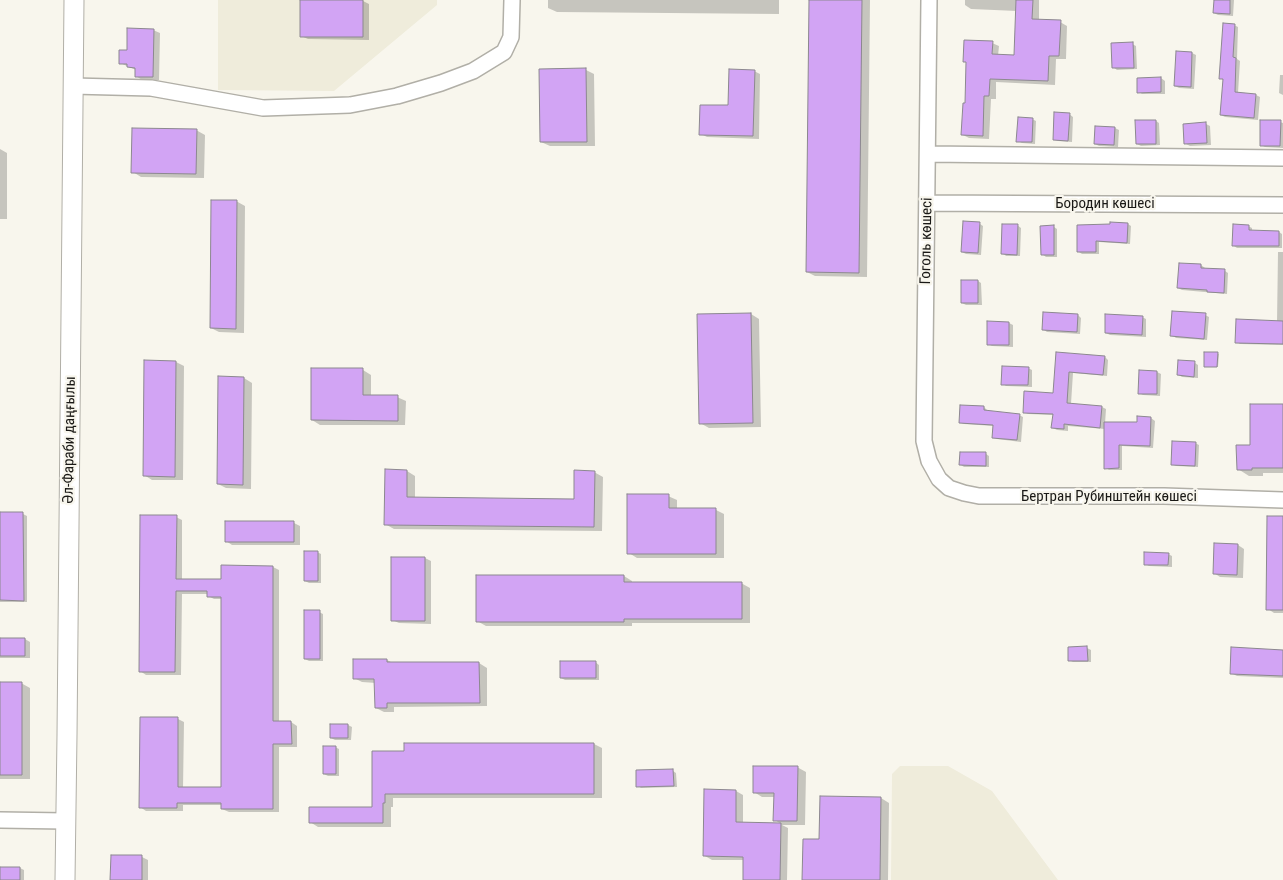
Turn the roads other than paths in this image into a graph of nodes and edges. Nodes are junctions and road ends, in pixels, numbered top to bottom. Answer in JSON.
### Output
{"nodes":[{"id":1,"x":74,"y":0,"type":"edge"},
{"id":2,"x":512,"y":0,"type":"edge"},
{"id":3,"x":929,"y":0,"type":"edge"},
{"id":4,"x":73,"y":86,"type":"junction"},
{"id":5,"x":928,"y":154,"type":"junction"},
{"id":6,"x":1283,"y":158,"type":"edge"},
{"id":7,"x":928,"y":203,"type":"junction"},
{"id":8,"x":1283,"y":205,"type":"edge"},
{"id":9,"x":939,"y":479,"type":"joint"},
{"id":10,"x":1283,"y":500,"type":"edge"},
{"id":11,"x":0,"y":820,"type":"edge"},
{"id":12,"x":65,"y":821,"type":"junction"},
{"id":13,"x":64,"y":880,"type":"edge"}],
"edges":[{"from":1,"to":4,"type":"main road","name":"Әл-Фараби даңғылы"},
{"from":2,"to":4,"type":"street"},
{"from":3,"to":5,"type":"street","name":"Гоголь көшесі"},
{"from":4,"to":12,"type":"main road","name":"Әл-Фараби даңғылы"},
{"from":5,"to":6,"type":"street"},
{"from":5,"to":7,"type":"street","name":"Гоголь көшесі"},
{"from":7,"to":8,"type":"street","name":"Бородин көшесі"},
{"from":7,"to":9,"type":"street","name":"Гоголь көшесі"},
{"from":9,"to":10,"type":"street","name":"Бертран Рубинштейн көшесі"},
{"from":11,"to":12,"type":"street"},
{"from":12,"to":13,"type":"main road","name":"Әл-Фараби даңғылы"}]}
